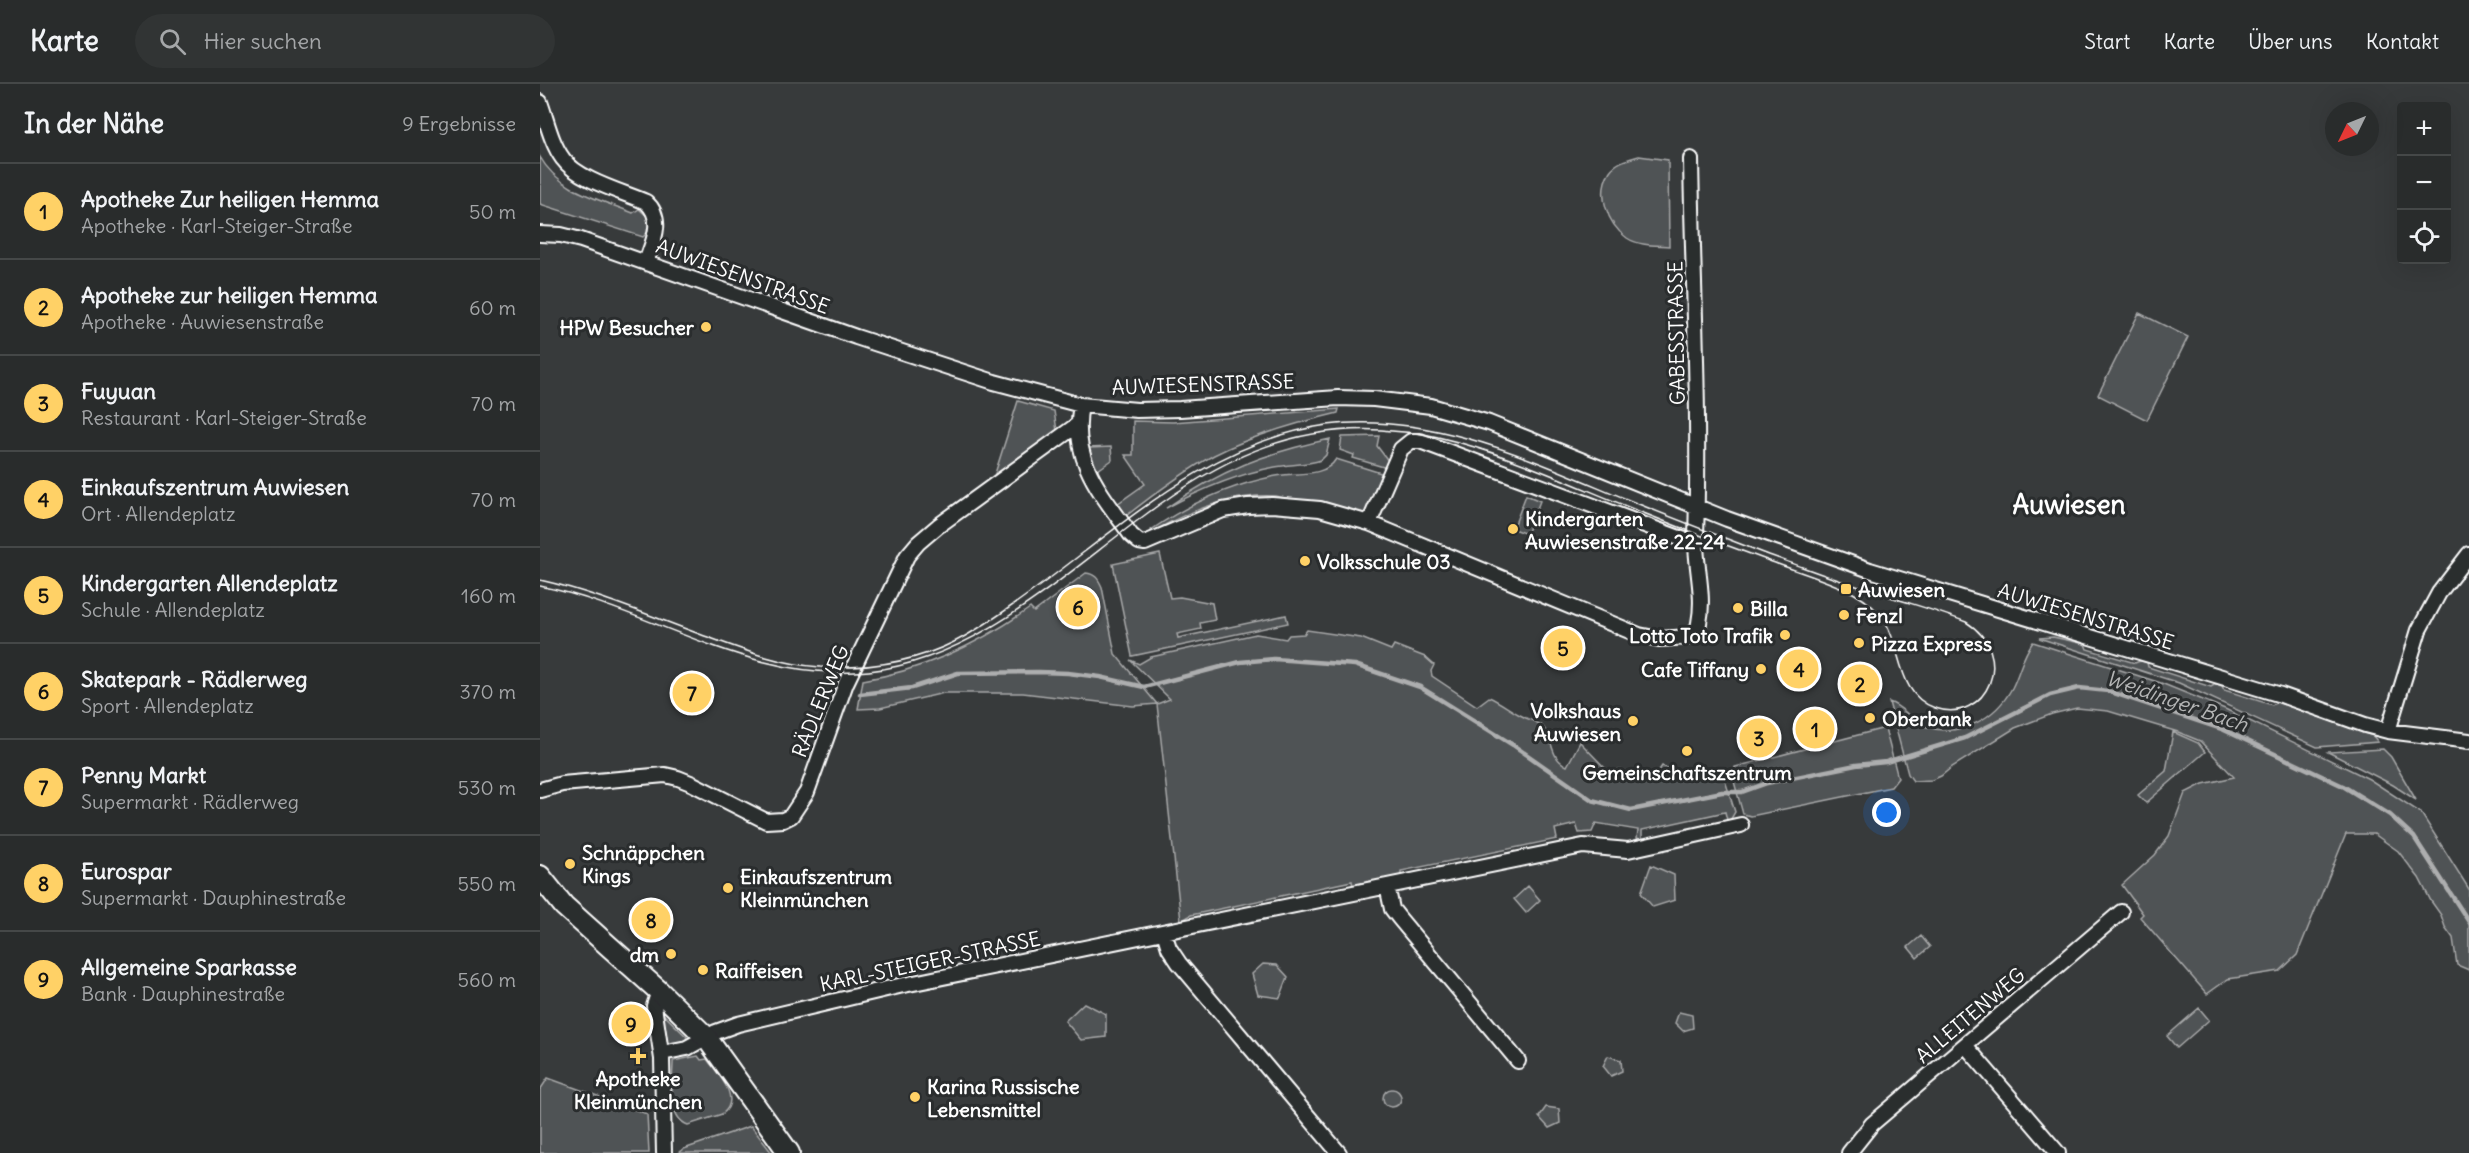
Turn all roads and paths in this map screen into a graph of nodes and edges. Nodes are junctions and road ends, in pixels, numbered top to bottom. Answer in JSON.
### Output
{"nodes":[{"id":1,"x":540,"y":102,"type":"edge"},
{"id":2,"x":1690,"y":159,"type":"dead end"},
{"id":3,"x":540,"y":234,"type":"edge"},
{"id":4,"x":646,"y":262,"type":"junction"},
{"id":5,"x":1081,"y":405,"type":"junction"},
{"id":6,"x":1077,"y":424,"type":"junction"},
{"id":7,"x":1697,"y":506,"type":"junction"},
{"id":8,"x":1369,"y":523,"type":"junction"},
{"id":9,"x":1696,"y":542,"type":"junction"},
{"id":10,"x":2469,"y":554,"type":"edge"},
{"id":11,"x":2388,"y":731,"type":"junction"},
{"id":12,"x":2469,"y":741,"type":"edge"},
{"id":13,"x":540,"y":790,"type":"edge"},
{"id":14,"x":1741,"y":825,"type":"dead end"},
{"id":15,"x":540,"y":876,"type":"edge"},
{"id":16,"x":1387,"y":886,"type":"junction"},
{"id":17,"x":2121,"y":912,"type":"dead end"},
{"id":18,"x":1164,"y":932,"type":"junction"},
{"id":19,"x":659,"y":991,"type":"junction"},
{"id":20,"x":706,"y":1037,"type":"junction"},
{"id":21,"x":1965,"y":1045,"type":"junction"},
{"id":22,"x":662,"y":1053,"type":"junction"},
{"id":23,"x":1518,"y":1061,"type":"dead end"},
{"id":24,"x":664,"y":1153,"type":"edge"},
{"id":25,"x":789,"y":1153,"type":"edge"},
{"id":26,"x":1339,"y":1153,"type":"edge"},
{"id":27,"x":1849,"y":1153,"type":"edge"},
{"id":28,"x":2058,"y":1153,"type":"edge"}],
"edges":[{"from":1,"to":4,"type":"street"},
{"from":2,"to":7,"type":"street","name":"GABESSTRASSE"},
{"from":3,"to":4,"type":"street","name":"AUWIESENSTRASSE"},
{"from":4,"to":5,"type":"street","name":"AUWIESENSTRASSE"},
{"from":5,"to":6,"type":"street"},
{"from":5,"to":7,"type":"street","name":"AUWIESENSTRASSE"},
{"from":6,"to":8,"type":"street"},
{"from":6,"to":13,"type":"street","name":"RÄDLERWEG"},
{"from":7,"to":9,"type":"street"},
{"from":7,"to":11,"type":"street","name":"AUWIESENSTRASSE"},
{"from":8,"to":9,"type":"street"},
{"from":8,"to":9,"type":"street"},
{"from":10,"to":11,"type":"street"},
{"from":11,"to":12,"type":"street","name":"AUWIESENSTRASSE"},
{"from":14,"to":16,"type":"street","name":"KARL-STEIGER-STRASSE"},
{"from":15,"to":19,"type":"main road"},
{"from":16,"to":18,"type":"street","name":"KARL-STEIGER-STRASSE"},
{"from":16,"to":23,"type":"street"},
{"from":17,"to":21,"type":"street","name":"ALLEITENWEG"},
{"from":18,"to":20,"type":"street","name":"KARL-STEIGER-STRASSE"},
{"from":18,"to":26,"type":"street"},
{"from":19,"to":20,"type":"main road"},
{"from":19,"to":22,"type":"street"},
{"from":20,"to":22,"type":"street","name":"KARL-STEIGER-STRASSE"},
{"from":20,"to":25,"type":"main road"},
{"from":21,"to":27,"type":"street","name":"ALLEITENWEG"},
{"from":21,"to":28,"type":"street"},
{"from":22,"to":24,"type":"street"}]}
